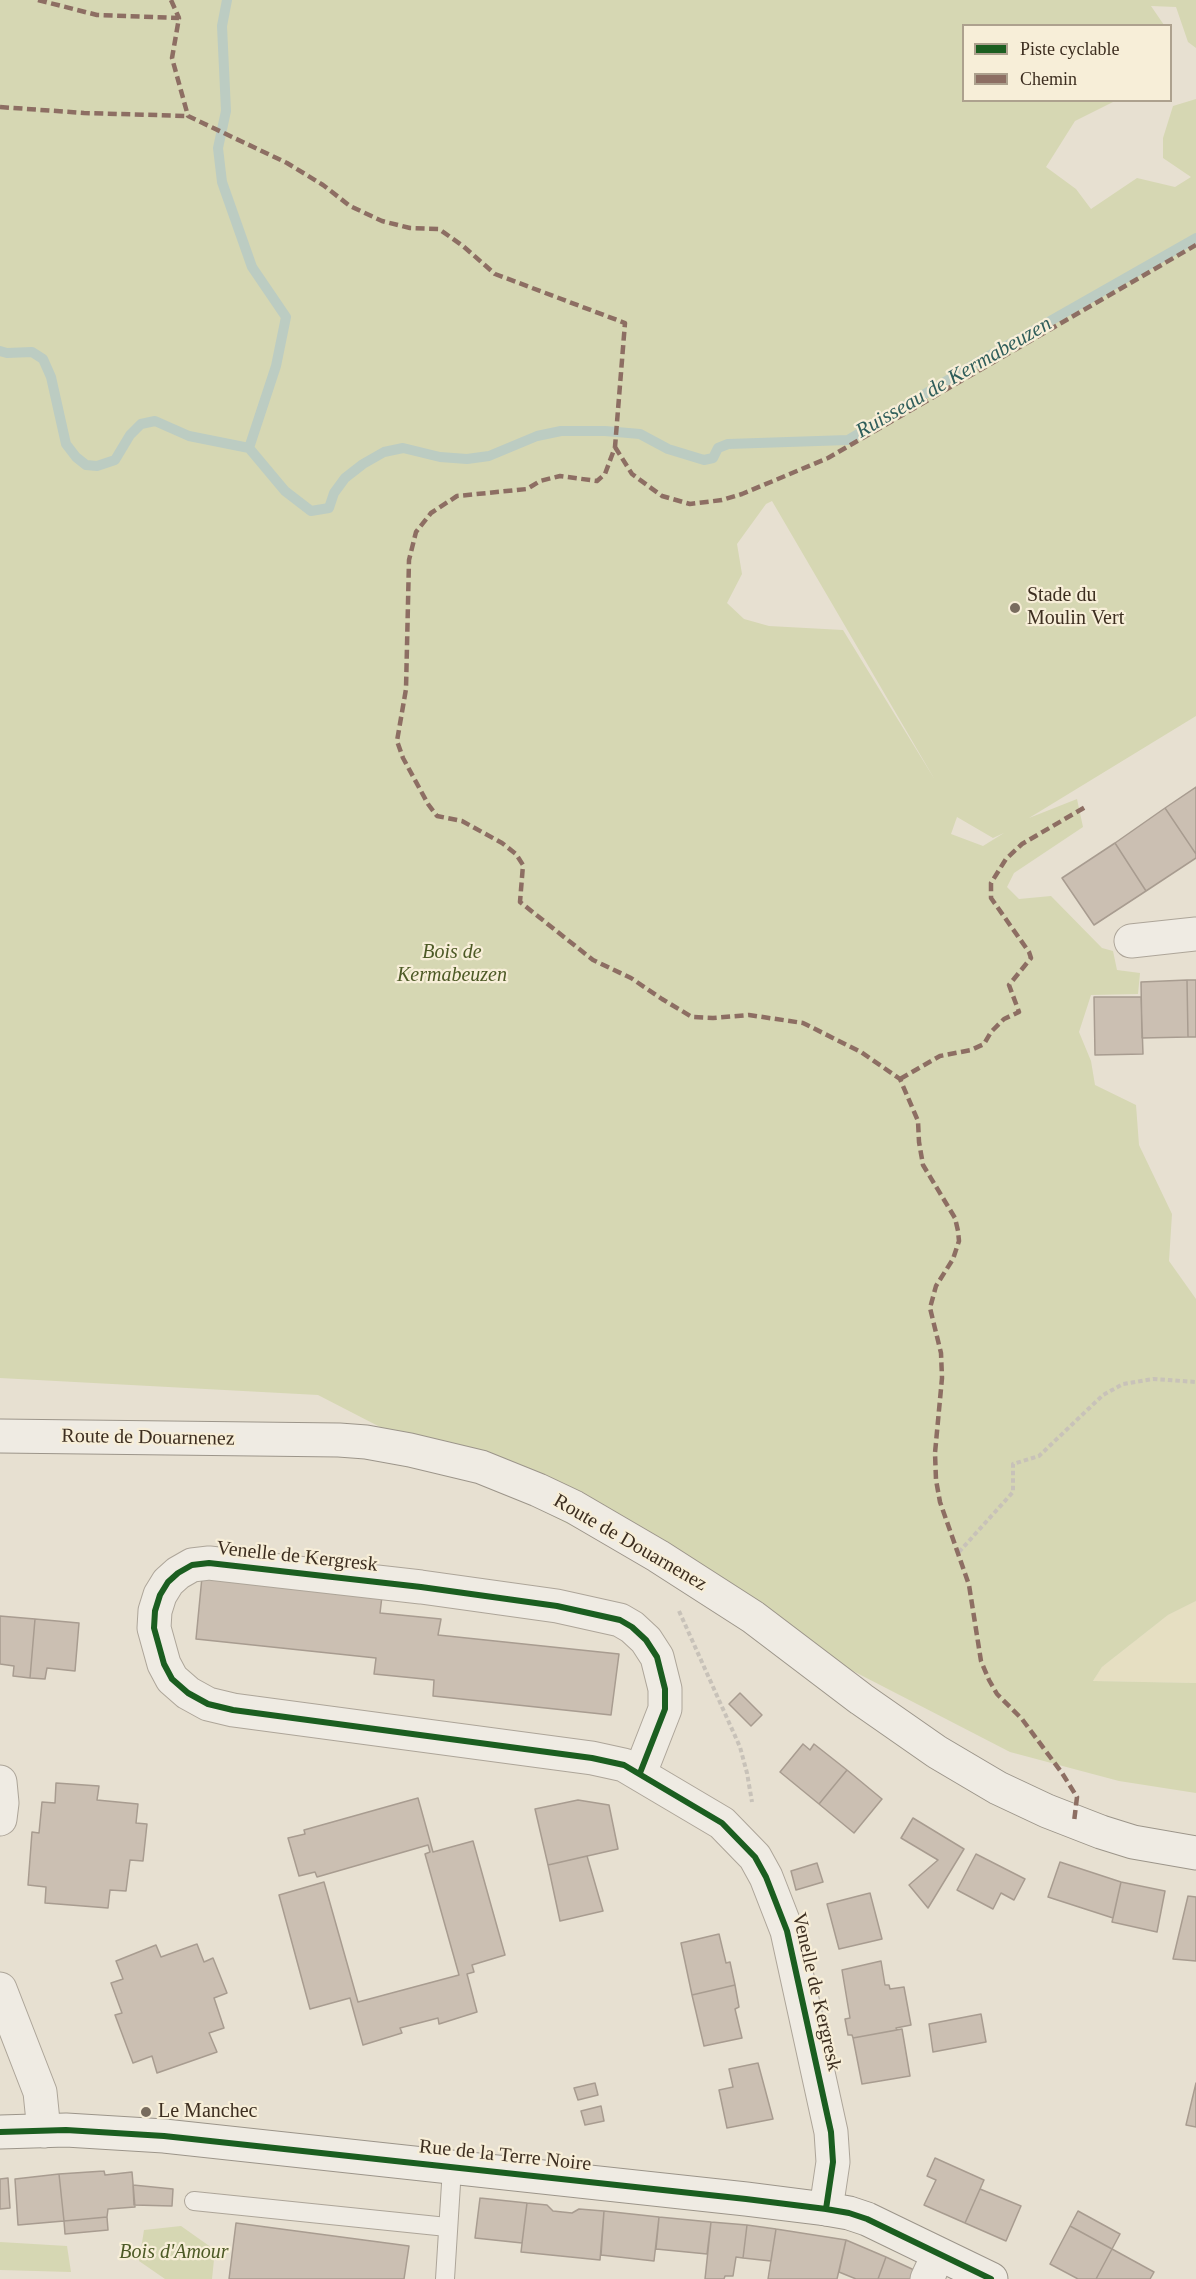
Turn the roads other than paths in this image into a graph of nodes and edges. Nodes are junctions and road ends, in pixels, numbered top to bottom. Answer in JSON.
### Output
{"nodes":[{"id":1,"x":1196,"y":934,"type":"edge"},
{"id":2,"x":1131,"y":941,"type":"dead end"},
{"id":3,"x":0,"y":1436,"type":"edge"},
{"id":4,"x":640,"y":1773,"type":"junction"},
{"id":5,"x":0,"y":1782,"type":"edge"},
{"id":6,"x":0,"y":1819,"type":"edge"},
{"id":7,"x":1196,"y":1853,"type":"edge"},
{"id":8,"x":0,"y":1989,"type":"edge"},
{"id":9,"x":44,"y":2131,"type":"junction"},
{"id":10,"x":0,"y":2132,"type":"edge"},
{"id":11,"x":452,"y":2168,"type":"junction"},
{"id":12,"x":194,"y":2201,"type":"dead end"},
{"id":13,"x":826,"y":2209,"type":"junction"},
{"id":14,"x":447,"y":2227,"type":"junction"},
{"id":15,"x":933,"y":2267,"type":"edge"},
{"id":16,"x":445,"y":2279,"type":"edge"},
{"id":17,"x":991,"y":2279,"type":"edge"}],
"edges":[{"from":1,"to":2,"type":"street"},
{"from":3,"to":7,"type":"street","name":"Route de Douarnenez"},
{"from":4,"to":4,"type":"street","name":"Venelle de Kergresk"},
{"from":4,"to":13,"type":"street","name":"Venelle de Kergresk"},
{"from":5,"to":6,"type":"street"},
{"from":8,"to":9,"type":"street"},
{"from":9,"to":10,"type":"street","name":"Rue de la Terre Noire"},
{"from":9,"to":11,"type":"street","name":"Rue de la Terre Noire"},
{"from":11,"to":13,"type":"street","name":"Rue de la Terre Noire"},
{"from":11,"to":14,"type":"lane","name":"Rue de la Terre Noire"},
{"from":12,"to":14,"type":"lane"},
{"from":13,"to":15,"type":"street","name":"Rue de la Terre Noire"},
{"from":14,"to":16,"type":"lane","name":"Rue de la Terre Noire"},
{"from":15,"to":17,"type":"street","name":"Rue de la Terre Noire"}]}
